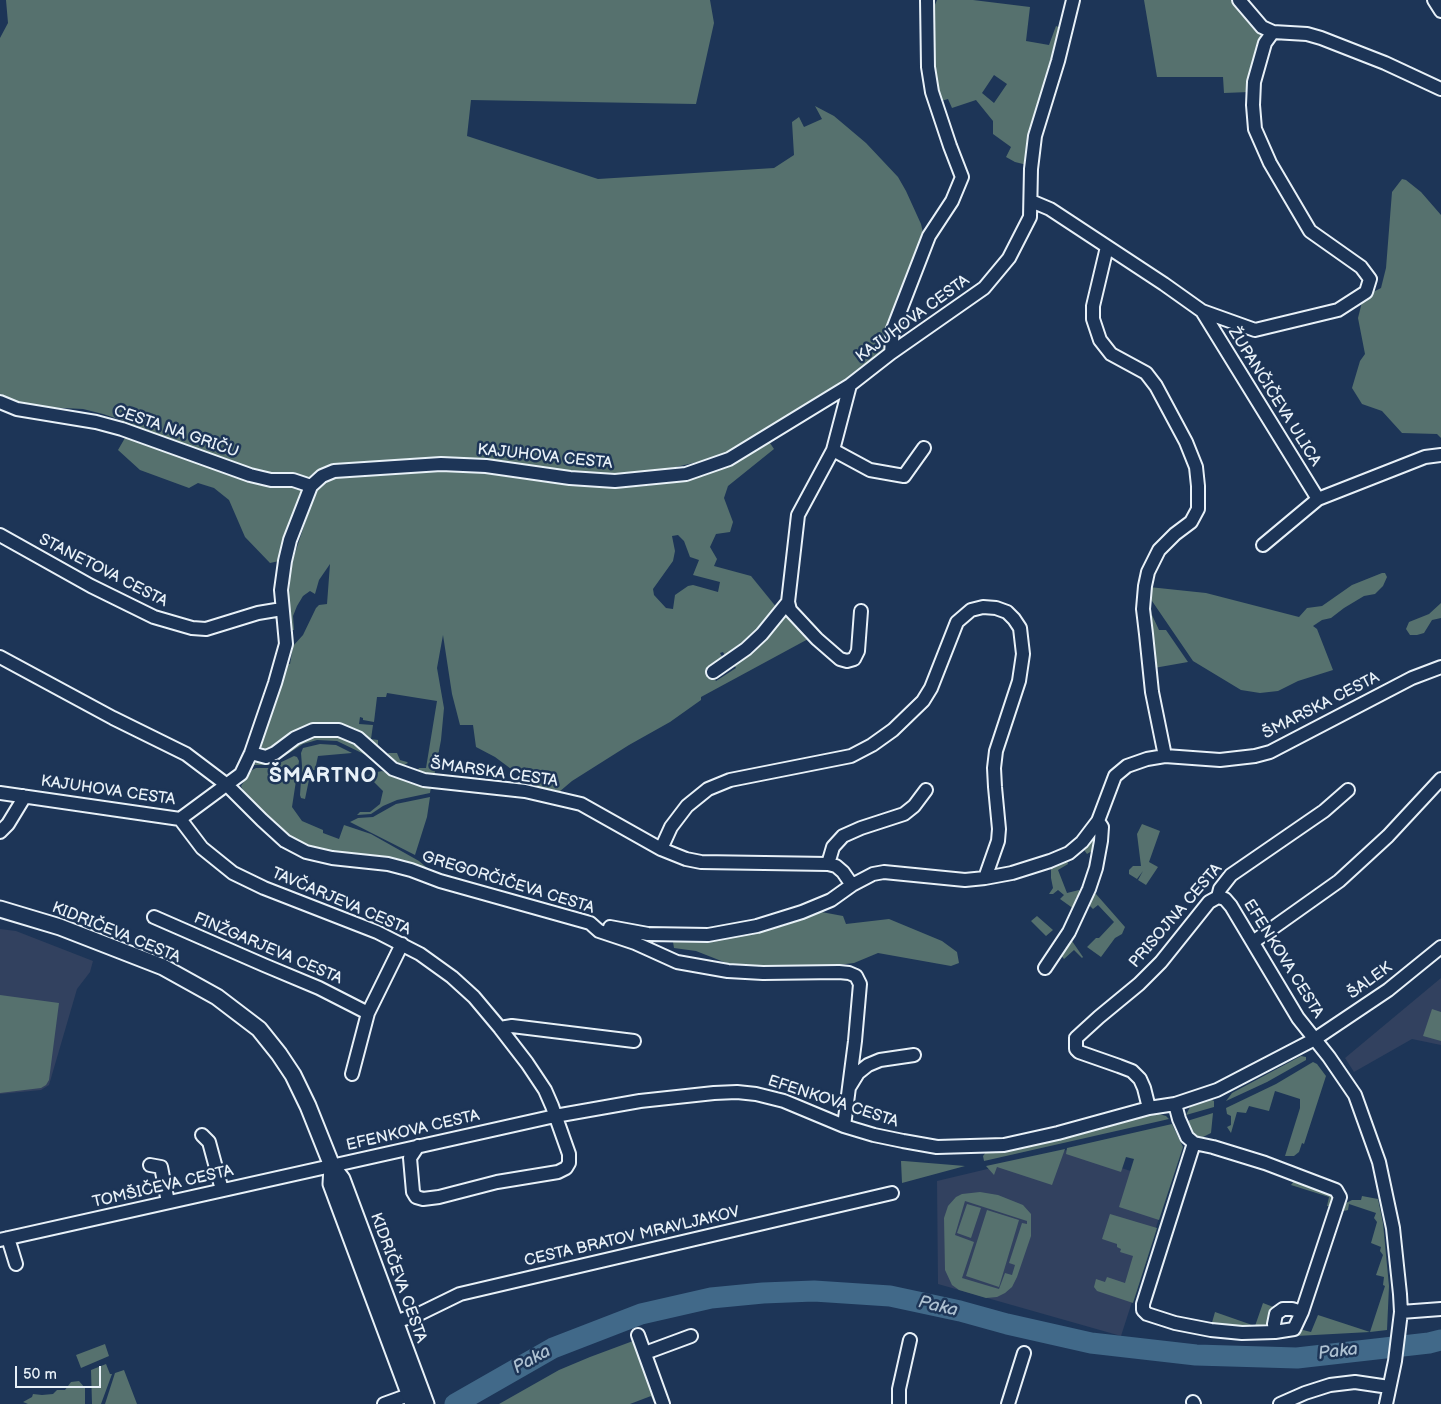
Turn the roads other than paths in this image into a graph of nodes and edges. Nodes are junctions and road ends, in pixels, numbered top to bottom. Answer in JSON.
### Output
{"nodes":[{"id":1,"x":926,"y":0,"type":"edge"},
{"id":2,"x":1073,"y":0,"type":"edge"},
{"id":3,"x":1239,"y":0,"type":"edge"},
{"id":4,"x":1434,"y":0,"type":"edge"},
{"id":5,"x":1441,"y":11,"type":"edge"},
{"id":6,"x":1273,"y":32,"type":"junction"},
{"id":7,"x":1441,"y":89,"type":"edge"},
{"id":8,"x":1031,"y":201,"type":"junction"},
{"id":9,"x":1107,"y":247,"type":"junction"},
{"id":10,"x":1202,"y":311,"type":"junction"},
{"id":11,"x":891,"y":353,"type":"junction"},
{"id":12,"x":850,"y":385,"type":"junction"},
{"id":13,"x":0,"y":402,"type":"edge"},
{"id":14,"x":924,"y":448,"type":"dead end"},
{"id":15,"x":833,"y":450,"type":"junction"},
{"id":16,"x":1441,"y":455,"type":"edge"},
{"id":17,"x":311,"y":486,"type":"junction"},
{"id":18,"x":1318,"y":499,"type":"junction"},
{"id":19,"x":0,"y":535,"type":"edge"},
{"id":20,"x":1263,"y":545,"type":"dead end"},
{"id":21,"x":788,"y":602,"type":"junction"},
{"id":22,"x":282,"y":609,"type":"junction"},
{"id":23,"x":861,"y":611,"type":"dead end"},
{"id":24,"x":0,"y":656,"type":"edge"},
{"id":25,"x":1441,"y":667,"type":"edge"},
{"id":26,"x":713,"y":672,"type":"dead end"},
{"id":27,"x":251,"y":754,"type":"junction"},
{"id":28,"x":1165,"y":756,"type":"junction"},
{"id":29,"x":1441,"y":778,"type":"edge"},
{"id":30,"x":227,"y":785,"type":"junction"},
{"id":31,"x":926,"y":790,"type":"dead end"},
{"id":32,"x":1348,"y":790,"type":"dead end"},
{"id":33,"x":0,"y":794,"type":"edge"},
{"id":34,"x":23,"y":796,"type":"junction"},
{"id":35,"x":180,"y":819,"type":"junction"},
{"id":36,"x":1098,"y":821,"type":"junction"},
{"id":37,"x":0,"y":832,"type":"edge"},
{"id":38,"x":661,"y":850,"type":"junction"},
{"id":39,"x":828,"y":864,"type":"junction"},
{"id":40,"x":985,"y":878,"type":"junction"},
{"id":41,"x":852,"y":885,"type":"junction"},
{"id":42,"x":1218,"y":898,"type":"junction"},
{"id":43,"x":0,"y":909,"type":"edge"},
{"id":44,"x":154,"y":917,"type":"dead end"},
{"id":45,"x":590,"y":923,"type":"junction"},
{"id":46,"x":1253,"y":942,"type":"junction"},
{"id":47,"x":402,"y":944,"type":"junction"},
{"id":48,"x":1441,"y":947,"type":"edge"},
{"id":49,"x":1044,"y":968,"type":"dead end"},
{"id":50,"x":368,"y":1013,"type":"junction"},
{"id":51,"x":500,"y":1028,"type":"junction"},
{"id":52,"x":1315,"y":1039,"type":"junction"},
{"id":53,"x":634,"y":1041,"type":"dead end"},
{"id":54,"x":914,"y":1055,"type":"dead end"},
{"id":55,"x":352,"y":1074,"type":"dead end"},
{"id":56,"x":849,"y":1089,"type":"junction"},
{"id":57,"x":1175,"y":1104,"type":"junction"},
{"id":58,"x":1149,"y":1108,"type":"junction"},
{"id":59,"x":555,"y":1116,"type":"junction"},
{"id":60,"x":844,"y":1126,"type":"junction"},
{"id":61,"x":202,"y":1135,"type":"dead end"},
{"id":62,"x":1194,"y":1143,"type":"junction"},
{"id":63,"x":418,"y":1146,"type":"junction"},
{"id":64,"x":150,"y":1165,"type":"dead end"},
{"id":65,"x":332,"y":1166,"type":"junction"},
{"id":66,"x":222,"y":1190,"type":"junction"},
{"id":67,"x":892,"y":1193,"type":"dead end"},
{"id":68,"x":168,"y":1202,"type":"junction"},
{"id":69,"x":4,"y":1239,"type":"edge"},
{"id":70,"x":16,"y":1264,"type":"dead end"},
{"id":71,"x":1441,"y":1309,"type":"edge"},
{"id":72,"x":1302,"y":1312,"type":"junction"},
{"id":73,"x":1401,"y":1312,"type":"junction"},
{"id":74,"x":390,"y":1324,"type":"junction"},
{"id":75,"x":1274,"y":1328,"type":"junction"},
{"id":76,"x":638,"y":1335,"type":"dead end"},
{"id":77,"x":691,"y":1336,"type":"dead end"},
{"id":78,"x":910,"y":1340,"type":"dead end"},
{"id":79,"x":645,"y":1353,"type":"junction"},
{"id":80,"x":1024,"y":1353,"type":"dead end"},
{"id":81,"x":1389,"y":1387,"type":"junction"},
{"id":82,"x":417,"y":1398,"type":"edge"},
{"id":83,"x":1307,"y":1399,"type":"edge"},
{"id":84,"x":384,"y":1404,"type":"edge"},
{"id":85,"x":663,"y":1404,"type":"edge"},
{"id":86,"x":899,"y":1404,"type":"edge"},
{"id":87,"x":1008,"y":1404,"type":"edge"},
{"id":88,"x":1280,"y":1404,"type":"edge"},
{"id":89,"x":1386,"y":1404,"type":"edge"}],
"edges":[{"from":1,"to":11,"type":"street"},
{"from":2,"to":8,"type":"street","name":"KAJUHOVA CESTA"},
{"from":3,"to":6,"type":"street"},
{"from":4,"to":5,"type":"street"},
{"from":6,"to":7,"type":"street"},
{"from":6,"to":10,"type":"street","name":"ŽUPANČIČEVA ULICA"},
{"from":8,"to":9,"type":"street","name":"ŽUPANČIČEVA ULICA"},
{"from":8,"to":11,"type":"street","name":"KAJUHOVA CESTA"},
{"from":9,"to":10,"type":"street","name":"ŽUPANČIČEVA ULICA"},
{"from":9,"to":28,"type":"street"},
{"from":10,"to":18,"type":"street","name":"ŽUPANČIČEVA ULICA"},
{"from":11,"to":12,"type":"street","name":"KAJUHOVA CESTA"},
{"from":12,"to":15,"type":"street"},
{"from":12,"to":17,"type":"street","name":"KAJUHOVA CESTA"},
{"from":13,"to":17,"type":"street","name":"CESTA NA GRIČU"},
{"from":14,"to":15,"type":"street"},
{"from":15,"to":21,"type":"street"},
{"from":16,"to":18,"type":"street"},
{"from":17,"to":22,"type":"street","name":"KAJUHOVA CESTA"},
{"from":18,"to":20,"type":"street"},
{"from":19,"to":22,"type":"street","name":"STANETOVA CESTA"},
{"from":21,"to":23,"type":"street"},
{"from":21,"to":26,"type":"street"},
{"from":22,"to":27,"type":"street","name":"KAJUHOVA CESTA"},
{"from":24,"to":30,"type":"street"},
{"from":25,"to":28,"type":"street","name":"ŠMARSKA CESTA"},
{"from":27,"to":30,"type":"street","name":"KAJUHOVA CESTA"},
{"from":27,"to":38,"type":"street","name":"ŠMARSKA CESTA"},
{"from":28,"to":36,"type":"street","name":"ŠMARSKA CESTA"},
{"from":29,"to":46,"type":"street"},
{"from":30,"to":35,"type":"street","name":"KAJUHOVA CESTA"},
{"from":30,"to":45,"type":"street","name":"GREGORČIČEVA CESTA"},
{"from":31,"to":39,"type":"street"},
{"from":32,"to":42,"type":"street","name":"PRISOJNA CESTA"},
{"from":33,"to":34,"type":"street","name":"KAJUHOVA CESTA"},
{"from":34,"to":35,"type":"street","name":"KAJUHOVA CESTA"},
{"from":34,"to":37,"type":"street","name":"KAJUHOVA CESTA"},
{"from":35,"to":47,"type":"street","name":"TAVČARJEVA CESTA"},
{"from":36,"to":40,"type":"street","name":"ŠMARSKA CESTA"},
{"from":36,"to":49,"type":"street","name":"ŠMARSKA CESTA"},
{"from":38,"to":39,"type":"street","name":"ŠMARSKA CESTA"},
{"from":38,"to":40,"type":"street"},
{"from":39,"to":41,"type":"street"},
{"from":40,"to":41,"type":"street","name":"ŠMARSKA CESTA"},
{"from":41,"to":45,"type":"street","name":"ŠMARSKA CESTA"},
{"from":42,"to":46,"type":"street","name":"EFENKOVA CESTA"},
{"from":42,"to":58,"type":"street","name":"PRISOJNA CESTA"},
{"from":43,"to":65,"type":"main road","name":"KIDRIČEVA CESTA"},
{"from":44,"to":50,"type":"street","name":"FINŽGARJEVA CESTA"},
{"from":45,"to":56,"type":"street","name":"GREGORČIČEVA CESTA"},
{"from":46,"to":52,"type":"street","name":"EFENKOVA CESTA"},
{"from":47,"to":50,"type":"street"},
{"from":47,"to":51,"type":"street","name":"TAVČARJEVA CESTA"},
{"from":48,"to":52,"type":"street","name":"ŠALEK"},
{"from":50,"to":55,"type":"street"},
{"from":51,"to":53,"type":"street"},
{"from":51,"to":59,"type":"street","name":"TAVČARJEVA CESTA"},
{"from":52,"to":57,"type":"street","name":"EFENKOVA CESTA"},
{"from":52,"to":73,"type":"street"},
{"from":54,"to":56,"type":"street"},
{"from":56,"to":60,"type":"street","name":"GREGORČIČEVA CESTA"},
{"from":57,"to":58,"type":"street","name":"EFENKOVA CESTA"},
{"from":57,"to":62,"type":"street"},
{"from":58,"to":60,"type":"street","name":"EFENKOVA CESTA"},
{"from":59,"to":60,"type":"street","name":"EFENKOVA CESTA"},
{"from":59,"to":63,"type":"street","name":"EFENKOVA CESTA"},
{"from":59,"to":63,"type":"street","name":"TAVČARJEVA CESTA"},
{"from":61,"to":66,"type":"street"},
{"from":62,"to":72,"type":"street"},
{"from":62,"to":75,"type":"street"},
{"from":63,"to":65,"type":"street","name":"EFENKOVA CESTA"},
{"from":64,"to":68,"type":"street"},
{"from":65,"to":66,"type":"street","name":"TOMŠIČEVA CESTA"},
{"from":65,"to":74,"type":"main road","name":"KIDRIČEVA CESTA"},
{"from":66,"to":68,"type":"street","name":"TOMŠIČEVA CESTA"},
{"from":67,"to":74,"type":"street","name":"CESTA BRATOV MRAVLJAKOV"},
{"from":68,"to":69,"type":"street","name":"TOMŠIČEVA CESTA"},
{"from":69,"to":70,"type":"street"},
{"from":71,"to":73,"type":"street"},
{"from":72,"to":75,"type":"street"},
{"from":72,"to":75,"type":"street"},
{"from":73,"to":81,"type":"street"},
{"from":74,"to":82,"type":"main road","name":"KIDRIČEVA CESTA"},
{"from":76,"to":79,"type":"street"},
{"from":77,"to":79,"type":"street"},
{"from":78,"to":86,"type":"street"},
{"from":79,"to":85,"type":"street"},
{"from":80,"to":87,"type":"street"},
{"from":81,"to":83,"type":"street"},
{"from":81,"to":89,"type":"street"},
{"from":82,"to":84,"type":"street"},
{"from":83,"to":88,"type":"street"}]}
